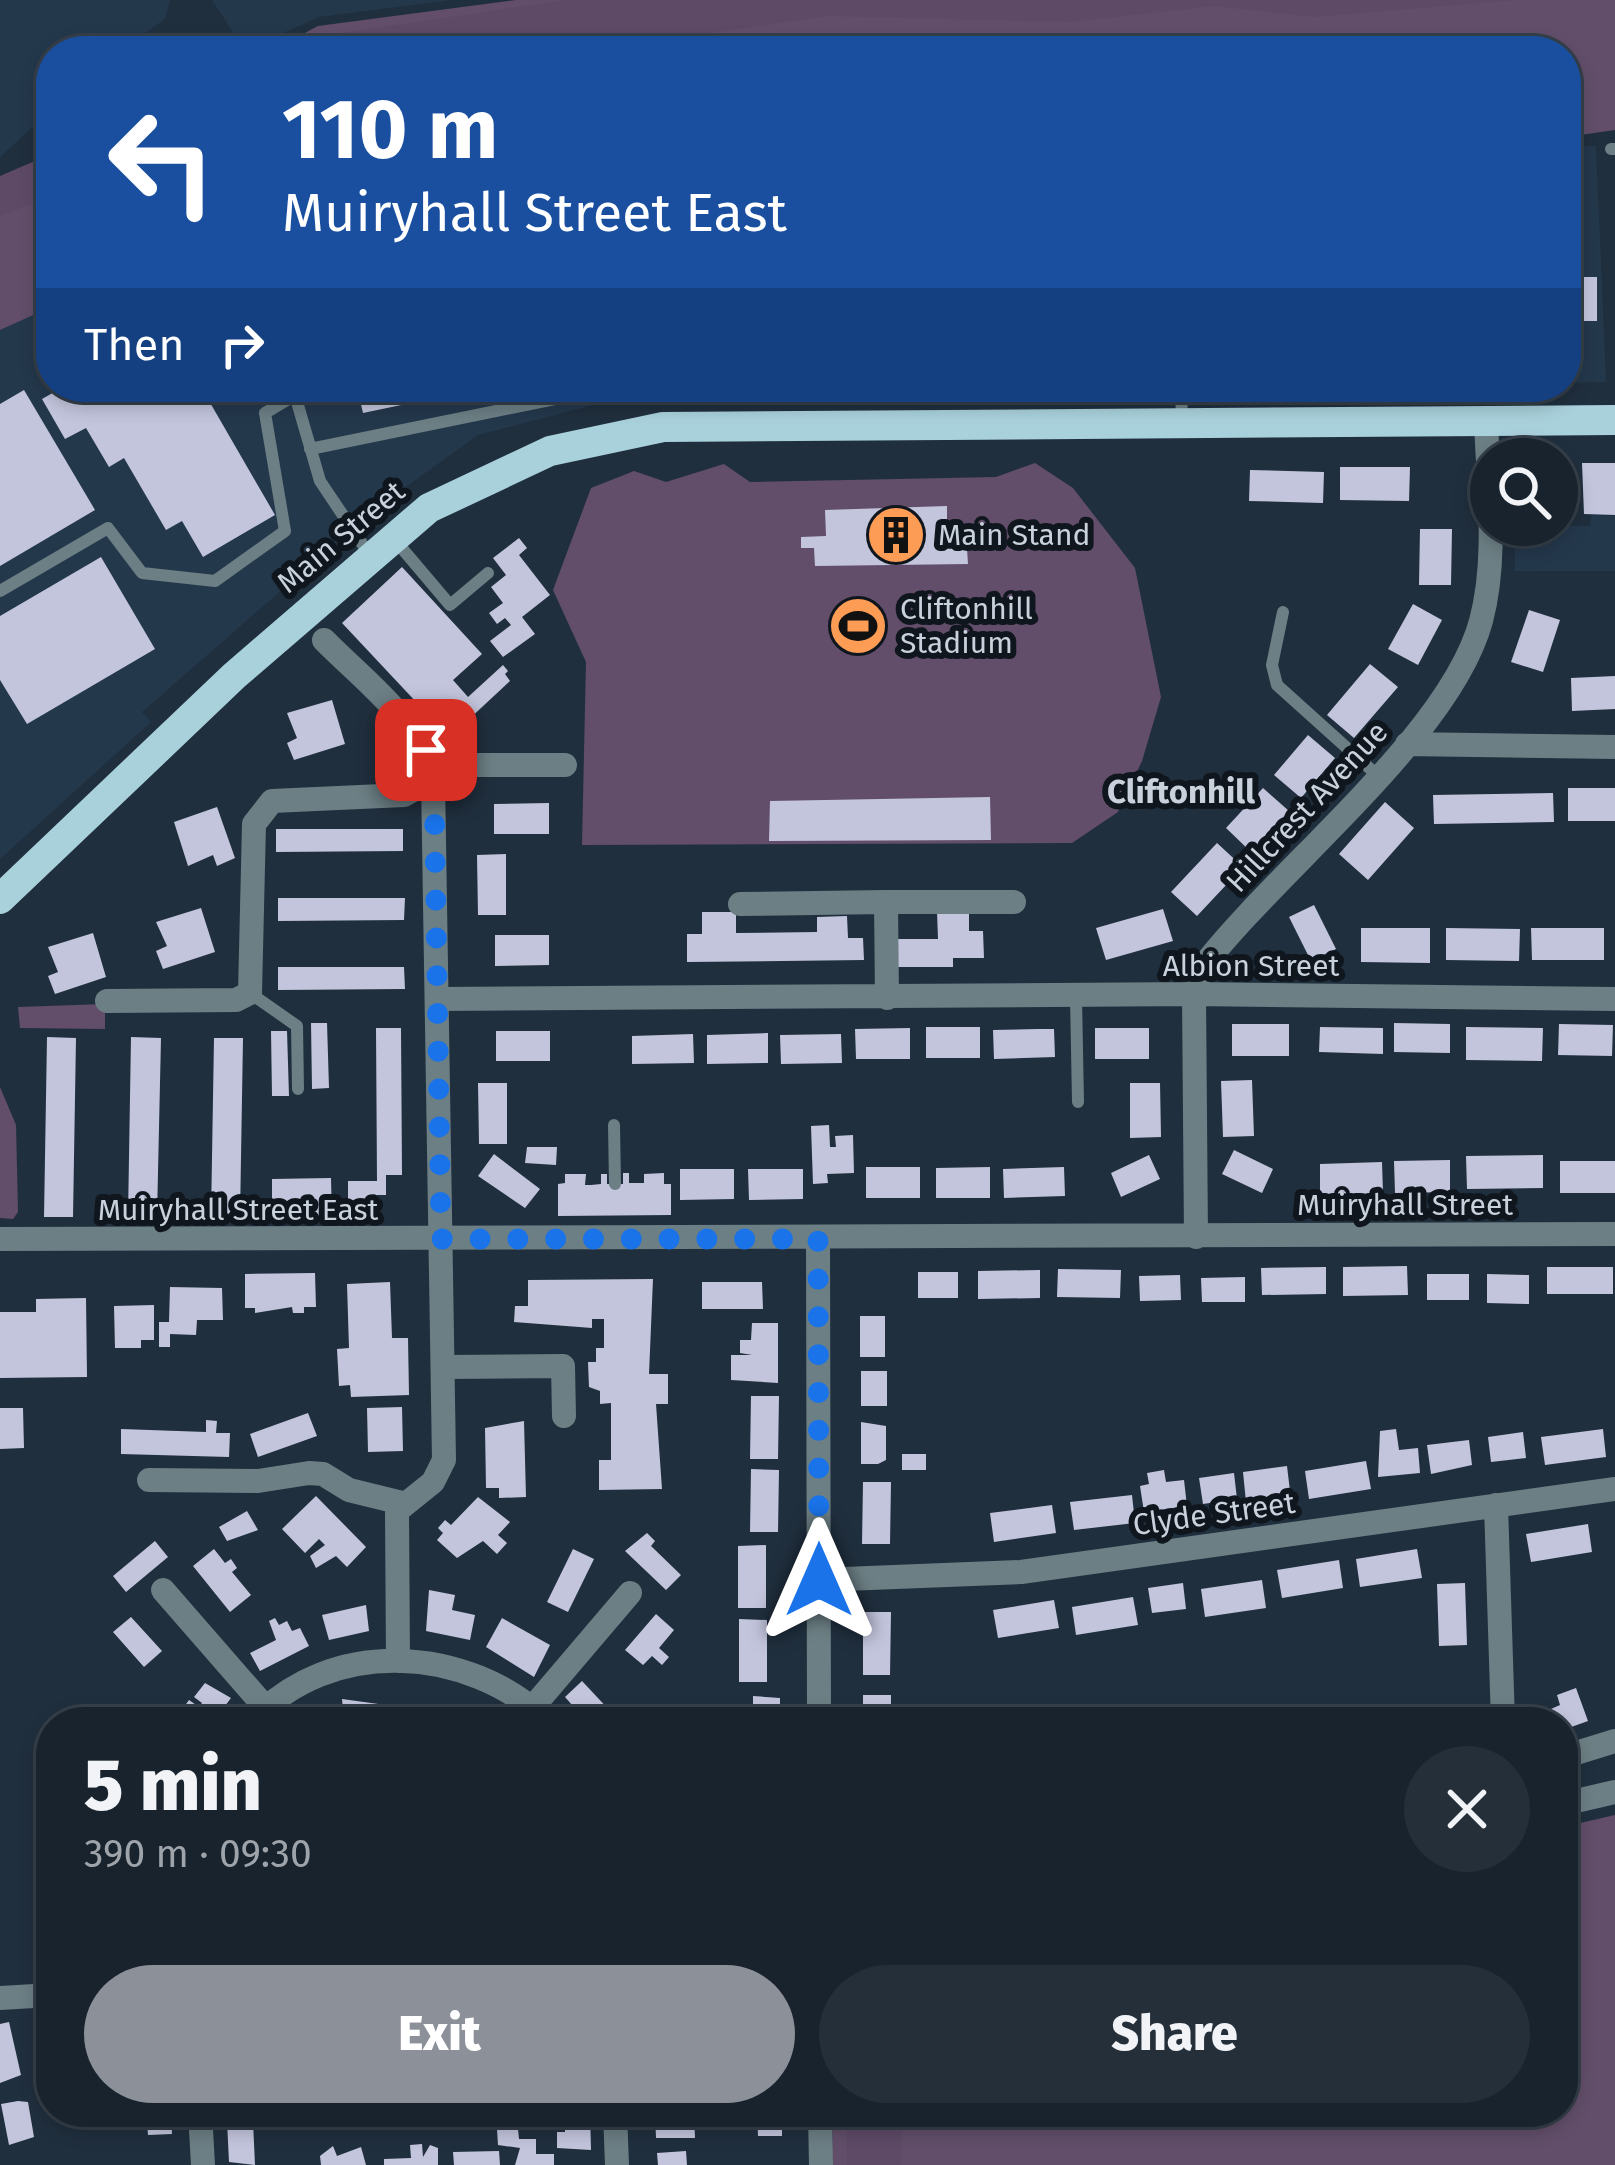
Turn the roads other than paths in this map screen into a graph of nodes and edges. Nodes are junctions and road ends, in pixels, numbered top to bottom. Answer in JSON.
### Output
{"nodes":[{"id":1,"x":284,"y":402,"type":"edge"},
{"id":2,"x":298,"y":402,"type":"edge"},
{"id":3,"x":540,"y":402,"type":"edge"},
{"id":4,"x":1181,"y":402,"type":"edge"},
{"id":5,"x":1486,"y":420,"type":"junction"},
{"id":6,"x":1615,"y":420,"type":"edge"},
{"id":7,"x":1182,"y":425,"type":"junction"},
{"id":8,"x":310,"y":449,"type":"junction"},
{"id":9,"x":380,"y":545,"type":"junction"},
{"id":10,"x":488,"y":573,"type":"dead end"},
{"id":11,"x":0,"y":591,"type":"edge"},
{"id":12,"x":1283,"y":612,"type":"dead end"},
{"id":13,"x":324,"y":640,"type":"dead end"},
{"id":14,"x":1407,"y":744,"type":"junction"},
{"id":15,"x":1615,"y":747,"type":"edge"},
{"id":16,"x":565,"y":765,"type":"dead end"},
{"id":17,"x":1377,"y":775,"type":"junction"},
{"id":18,"x":434,"y":779,"type":"junction"},
{"id":19,"x":0,"y":899,"type":"edge"},
{"id":20,"x":886,"y":902,"type":"junction"},
{"id":21,"x":1014,"y":902,"type":"dead end"},
{"id":22,"x":740,"y":904,"type":"dead end"},
{"id":23,"x":250,"y":993,"type":"junction"},
{"id":24,"x":1194,"y":994,"type":"junction"},
{"id":25,"x":1076,"y":997,"type":"junction"},
{"id":26,"x":887,"y":998,"type":"junction"},
{"id":27,"x":439,"y":999,"type":"junction"},
{"id":28,"x":1615,"y":999,"type":"edge"},
{"id":29,"x":107,"y":1000,"type":"dead end"},
{"id":30,"x":298,"y":1089,"type":"dead end"},
{"id":31,"x":1078,"y":1102,"type":"dead end"},
{"id":32,"x":614,"y":1125,"type":"dead end"},
{"id":33,"x":615,"y":1184,"type":"dead end"},
{"id":34,"x":1615,"y":1234,"type":"edge"},
{"id":35,"x":1196,"y":1237,"type":"junction"},
{"id":36,"x":0,"y":1239,"type":"edge"},
{"id":37,"x":441,"y":1239,"type":"junction"},
{"id":38,"x":818,"y":1239,"type":"junction"},
{"id":39,"x":442,"y":1367,"type":"junction"},
{"id":40,"x":564,"y":1416,"type":"dead end"},
{"id":41,"x":149,"y":1480,"type":"dead end"},
{"id":42,"x":194,"y":1481,"type":"junction"},
{"id":43,"x":1615,"y":1489,"type":"edge"},
{"id":44,"x":402,"y":1503,"type":"junction"},
{"id":45,"x":1496,"y":1505,"type":"junction"},
{"id":46,"x":192,"y":1509,"type":"dead end"},
{"id":47,"x":819,"y":1580,"type":"junction"},
{"id":48,"x":163,"y":1590,"type":"dead end"},
{"id":49,"x":630,"y":1592,"type":"dead end"},
{"id":50,"x":398,"y":1660,"type":"junction"},
{"id":51,"x":252,"y":1707,"type":"edge"},
{"id":52,"x":271,"y":1707,"type":"edge"},
{"id":53,"x":527,"y":1707,"type":"edge"},
{"id":54,"x":547,"y":1707,"type":"edge"},
{"id":55,"x":819,"y":1707,"type":"edge"},
{"id":56,"x":1503,"y":1707,"type":"edge"},
{"id":57,"x":1615,"y":1741,"type":"edge"},
{"id":58,"x":1578,"y":1752,"type":"edge"},
{"id":59,"x":1615,"y":1792,"type":"edge"},
{"id":60,"x":1578,"y":1801,"type":"edge"},
{"id":61,"x":36,"y":1996,"type":"edge"},
{"id":62,"x":0,"y":1998,"type":"edge"},
{"id":63,"x":201,"y":2127,"type":"edge"},
{"id":64,"x":616,"y":2127,"type":"edge"},
{"id":65,"x":820,"y":2127,"type":"edge"},
{"id":66,"x":203,"y":2165,"type":"edge"},
{"id":67,"x":617,"y":2165,"type":"edge"},
{"id":68,"x":820,"y":2165,"type":"edge"}],
"edges":[{"from":1,"to":11,"type":"lane"},
{"from":2,"to":8,"type":"lane"},
{"from":3,"to":8,"type":"lane"},
{"from":4,"to":7,"type":"lane"},
{"from":5,"to":6,"type":"main road","name":"Main Street"},
{"from":5,"to":7,"type":"main road","name":"Main Street"},
{"from":5,"to":14,"type":"street","name":"Hillcrest Avenue"},
{"from":7,"to":9,"type":"main road","name":"Main Street"},
{"from":8,"to":9,"type":"lane"},
{"from":9,"to":10,"type":"lane"},
{"from":9,"to":19,"type":"main road","name":"Main Street"},
{"from":12,"to":17,"type":"lane"},
{"from":13,"to":18,"type":"street"},
{"from":14,"to":15,"type":"street"},
{"from":14,"to":17,"type":"street","name":"Hillcrest Avenue"},
{"from":16,"to":18,"type":"street"},
{"from":17,"to":24,"type":"street","name":"Hillcrest Avenue"},
{"from":18,"to":23,"type":"street"},
{"from":18,"to":27,"type":"street"},
{"from":20,"to":21,"type":"street"},
{"from":20,"to":22,"type":"street"},
{"from":20,"to":26,"type":"street"},
{"from":23,"to":29,"type":"street"},
{"from":23,"to":30,"type":"lane"},
{"from":24,"to":25,"type":"street","name":"Albion Street"},
{"from":24,"to":28,"type":"street","name":"Albion Street"},
{"from":24,"to":35,"type":"street","name":"Hillcrest Avenue"},
{"from":25,"to":26,"type":"street","name":"Albion Street"},
{"from":25,"to":31,"type":"lane"},
{"from":26,"to":27,"type":"street","name":"Albion Street"},
{"from":27,"to":37,"type":"street"},
{"from":32,"to":33,"type":"lane"},
{"from":34,"to":35,"type":"street","name":"Muiryhall Street"},
{"from":35,"to":38,"type":"street","name":"Muiryhall Street East"},
{"from":36,"to":37,"type":"street","name":"Muiryhall Street East"},
{"from":37,"to":38,"type":"street","name":"Muiryhall Street East"},
{"from":37,"to":39,"type":"street"},
{"from":38,"to":47,"type":"street"},
{"from":39,"to":40,"type":"street"},
{"from":39,"to":44,"type":"street"},
{"from":41,"to":42,"type":"street"},
{"from":42,"to":44,"type":"street"},
{"from":42,"to":46,"type":"street"},
{"from":43,"to":45,"type":"street","name":"Clyde Street"},
{"from":44,"to":50,"type":"street"},
{"from":45,"to":47,"type":"street","name":"Clyde Street"},
{"from":45,"to":56,"type":"street"},
{"from":47,"to":55,"type":"street"},
{"from":48,"to":51,"type":"street"},
{"from":49,"to":54,"type":"street"},
{"from":50,"to":52,"type":"street"},
{"from":50,"to":53,"type":"street"},
{"from":57,"to":58,"type":"street"},
{"from":59,"to":60,"type":"street"},
{"from":61,"to":62,"type":"street"},
{"from":63,"to":66,"type":"street"},
{"from":64,"to":67,"type":"street"},
{"from":65,"to":68,"type":"street"}]}
